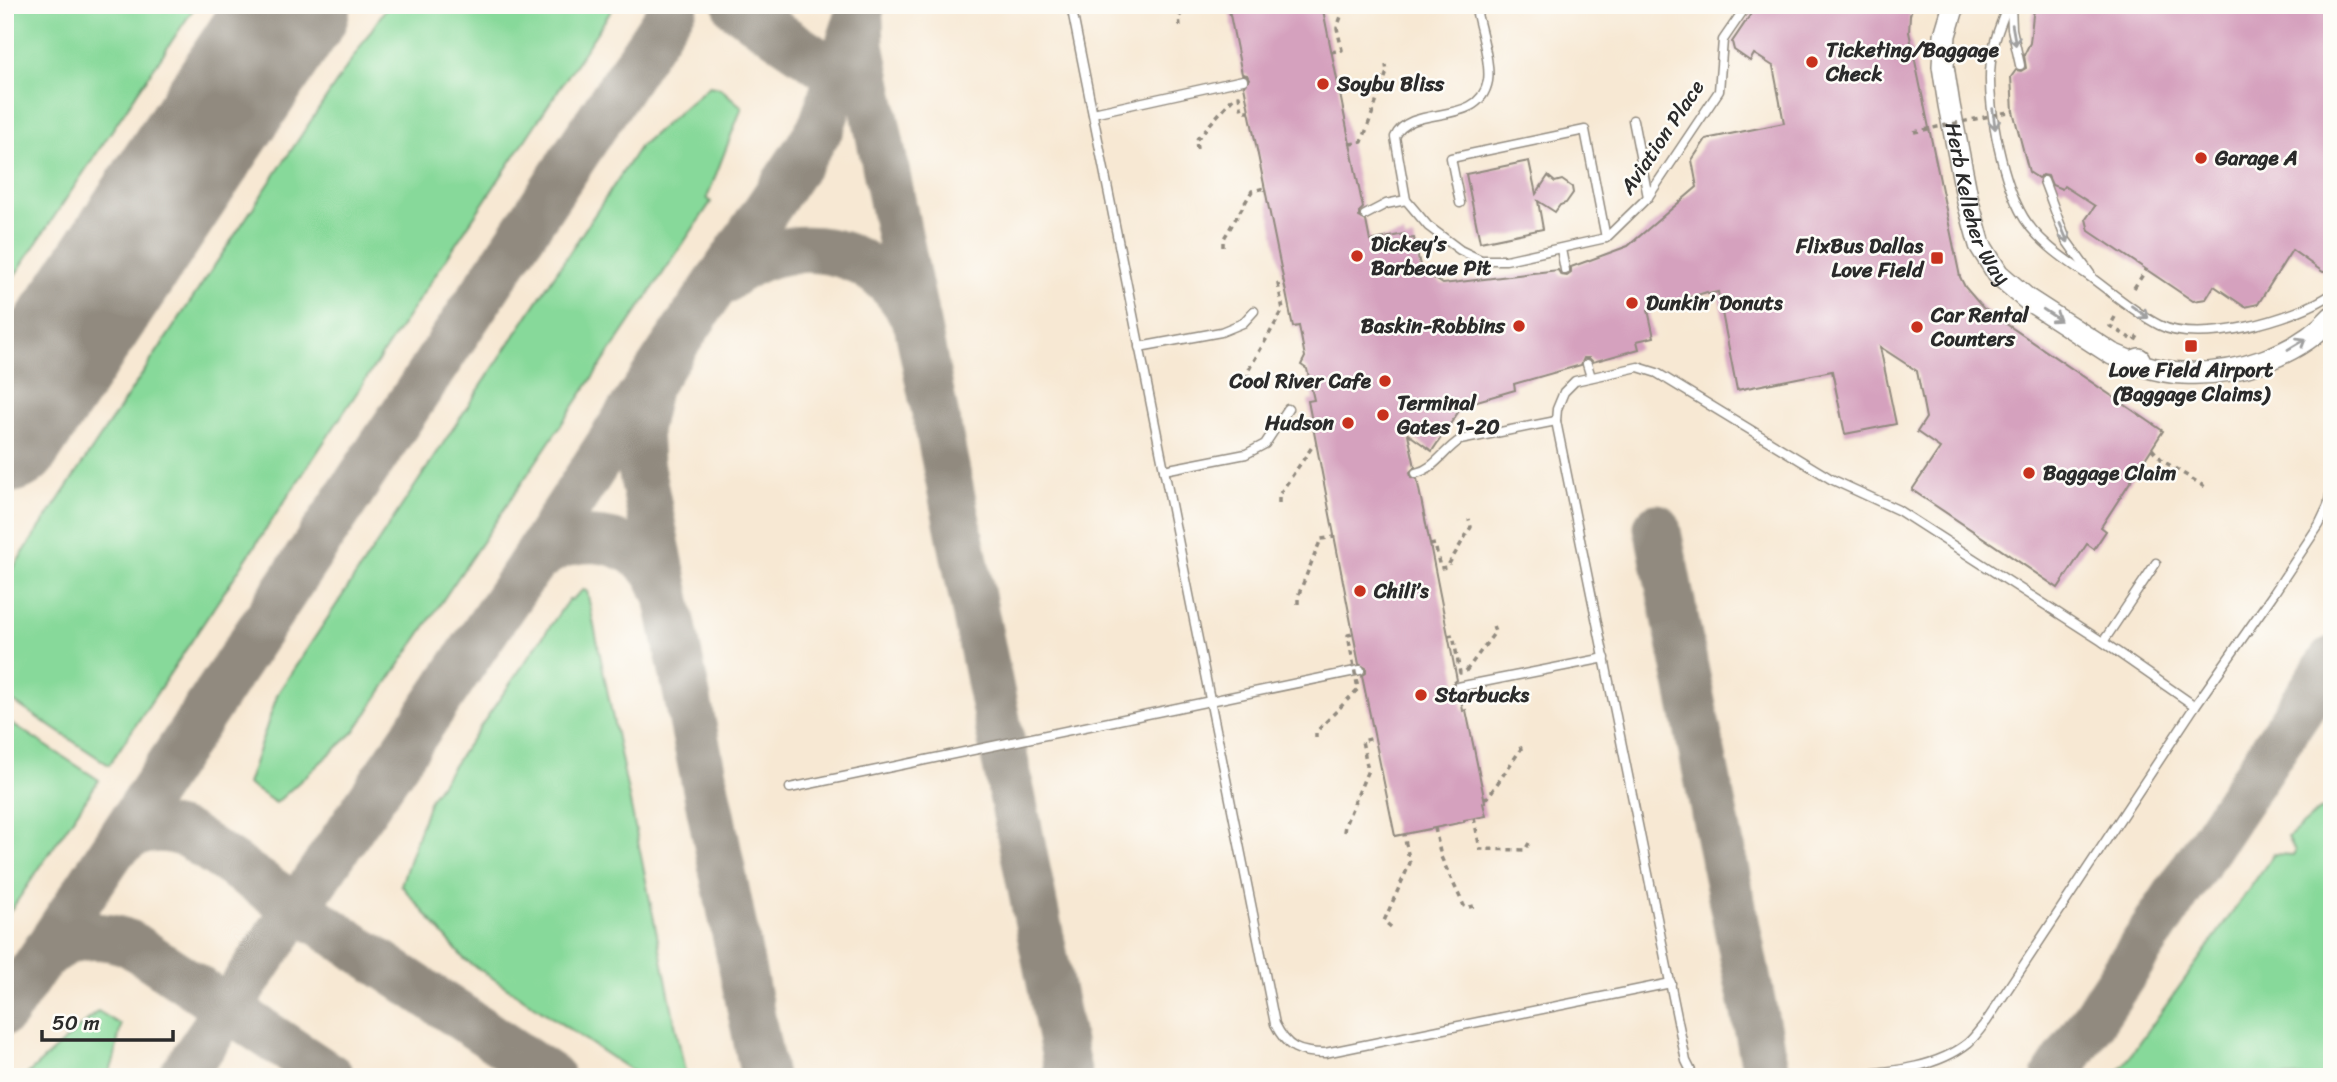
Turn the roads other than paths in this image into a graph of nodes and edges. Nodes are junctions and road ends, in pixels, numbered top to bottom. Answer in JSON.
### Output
{"nodes":[{"id":1,"x":1071,"y":5,"type":"edge"},
{"id":2,"x":1475,"y":5,"type":"edge"},
{"id":3,"x":1747,"y":5,"type":"edge"},
{"id":4,"x":1954,"y":5,"type":"edge"},
{"id":5,"x":2010,"y":5,"type":"edge"},
{"id":6,"x":2020,"y":65,"type":"dead end"},
{"id":7,"x":1243,"y":80,"type":"dead end"},
{"id":8,"x":1093,"y":113,"type":"junction"},
{"id":9,"x":1633,"y":120,"type":"dead end"},
{"id":10,"x":2044,"y":181,"type":"dead end"},
{"id":11,"x":1648,"y":197,"type":"junction"},
{"id":12,"x":1406,"y":200,"type":"junction"},
{"id":13,"x":1460,"y":203,"type":"dead end"},
{"id":14,"x":1365,"y":215,"type":"dead end"},
{"id":15,"x":1606,"y":238,"type":"junction"},
{"id":16,"x":1561,"y":249,"type":"junction"},
{"id":17,"x":1565,"y":270,"type":"dead end"},
{"id":18,"x":2094,"y":280,"type":"junction"},
{"id":19,"x":2332,"y":294,"type":"edge"},
{"id":20,"x":1254,"y":311,"type":"dead end"},
{"id":21,"x":2332,"y":317,"type":"edge"},
{"id":22,"x":1139,"y":347,"type":"junction"},
{"id":23,"x":1587,"y":364,"type":"dead end"},
{"id":24,"x":1591,"y":377,"type":"junction"},
{"id":25,"x":1288,"y":409,"type":"dead end"},
{"id":26,"x":1556,"y":421,"type":"junction"},
{"id":27,"x":1164,"y":470,"type":"junction"},
{"id":28,"x":1416,"y":473,"type":"dead end"},
{"id":29,"x":2332,"y":485,"type":"edge"},
{"id":30,"x":2156,"y":563,"type":"dead end"},
{"id":31,"x":2103,"y":642,"type":"junction"},
{"id":32,"x":1605,"y":658,"type":"junction"},
{"id":33,"x":1360,"y":670,"type":"dead end"},
{"id":34,"x":1458,"y":687,"type":"dead end"},
{"id":35,"x":1211,"y":702,"type":"junction"},
{"id":36,"x":2195,"y":706,"type":"junction"},
{"id":37,"x":790,"y":788,"type":"dead end"},
{"id":38,"x":1671,"y":983,"type":"junction"},
{"id":39,"x":1694,"y":1077,"type":"edge"},
{"id":40,"x":1838,"y":1077,"type":"edge"}],
"edges":[{"from":1,"to":8,"type":"lane"},
{"from":2,"to":12,"type":"lane"},
{"from":3,"to":11,"type":"lane","name":"Aviation Place"},
{"from":4,"to":21,"type":"main road","name":"Herb Kelleher Way","one_way":true},
{"from":5,"to":6,"type":"lane","one_way":true},
{"from":5,"to":18,"type":"lane","one_way":true},
{"from":7,"to":8,"type":"lane"},
{"from":8,"to":22,"type":"lane"},
{"from":9,"to":11,"type":"lane"},
{"from":10,"to":18,"type":"lane","one_way":true},
{"from":11,"to":15,"type":"lane","name":"Aviation Place"},
{"from":12,"to":14,"type":"lane"},
{"from":12,"to":16,"type":"lane"},
{"from":13,"to":15,"type":"lane"},
{"from":15,"to":16,"type":"lane"},
{"from":16,"to":17,"type":"lane"},
{"from":18,"to":19,"type":"lane","one_way":true},
{"from":20,"to":22,"type":"lane"},
{"from":22,"to":27,"type":"lane"},
{"from":23,"to":24,"type":"lane"},
{"from":24,"to":26,"type":"lane"},
{"from":24,"to":31,"type":"lane"},
{"from":25,"to":27,"type":"lane"},
{"from":26,"to":28,"type":"lane"},
{"from":26,"to":32,"type":"lane"},
{"from":27,"to":35,"type":"lane"},
{"from":29,"to":36,"type":"lane"},
{"from":30,"to":31,"type":"lane"},
{"from":31,"to":36,"type":"lane"},
{"from":32,"to":34,"type":"lane"},
{"from":32,"to":38,"type":"lane"},
{"from":33,"to":35,"type":"lane"},
{"from":35,"to":37,"type":"lane"},
{"from":35,"to":38,"type":"lane"},
{"from":36,"to":40,"type":"lane"},
{"from":38,"to":39,"type":"lane"}]}
